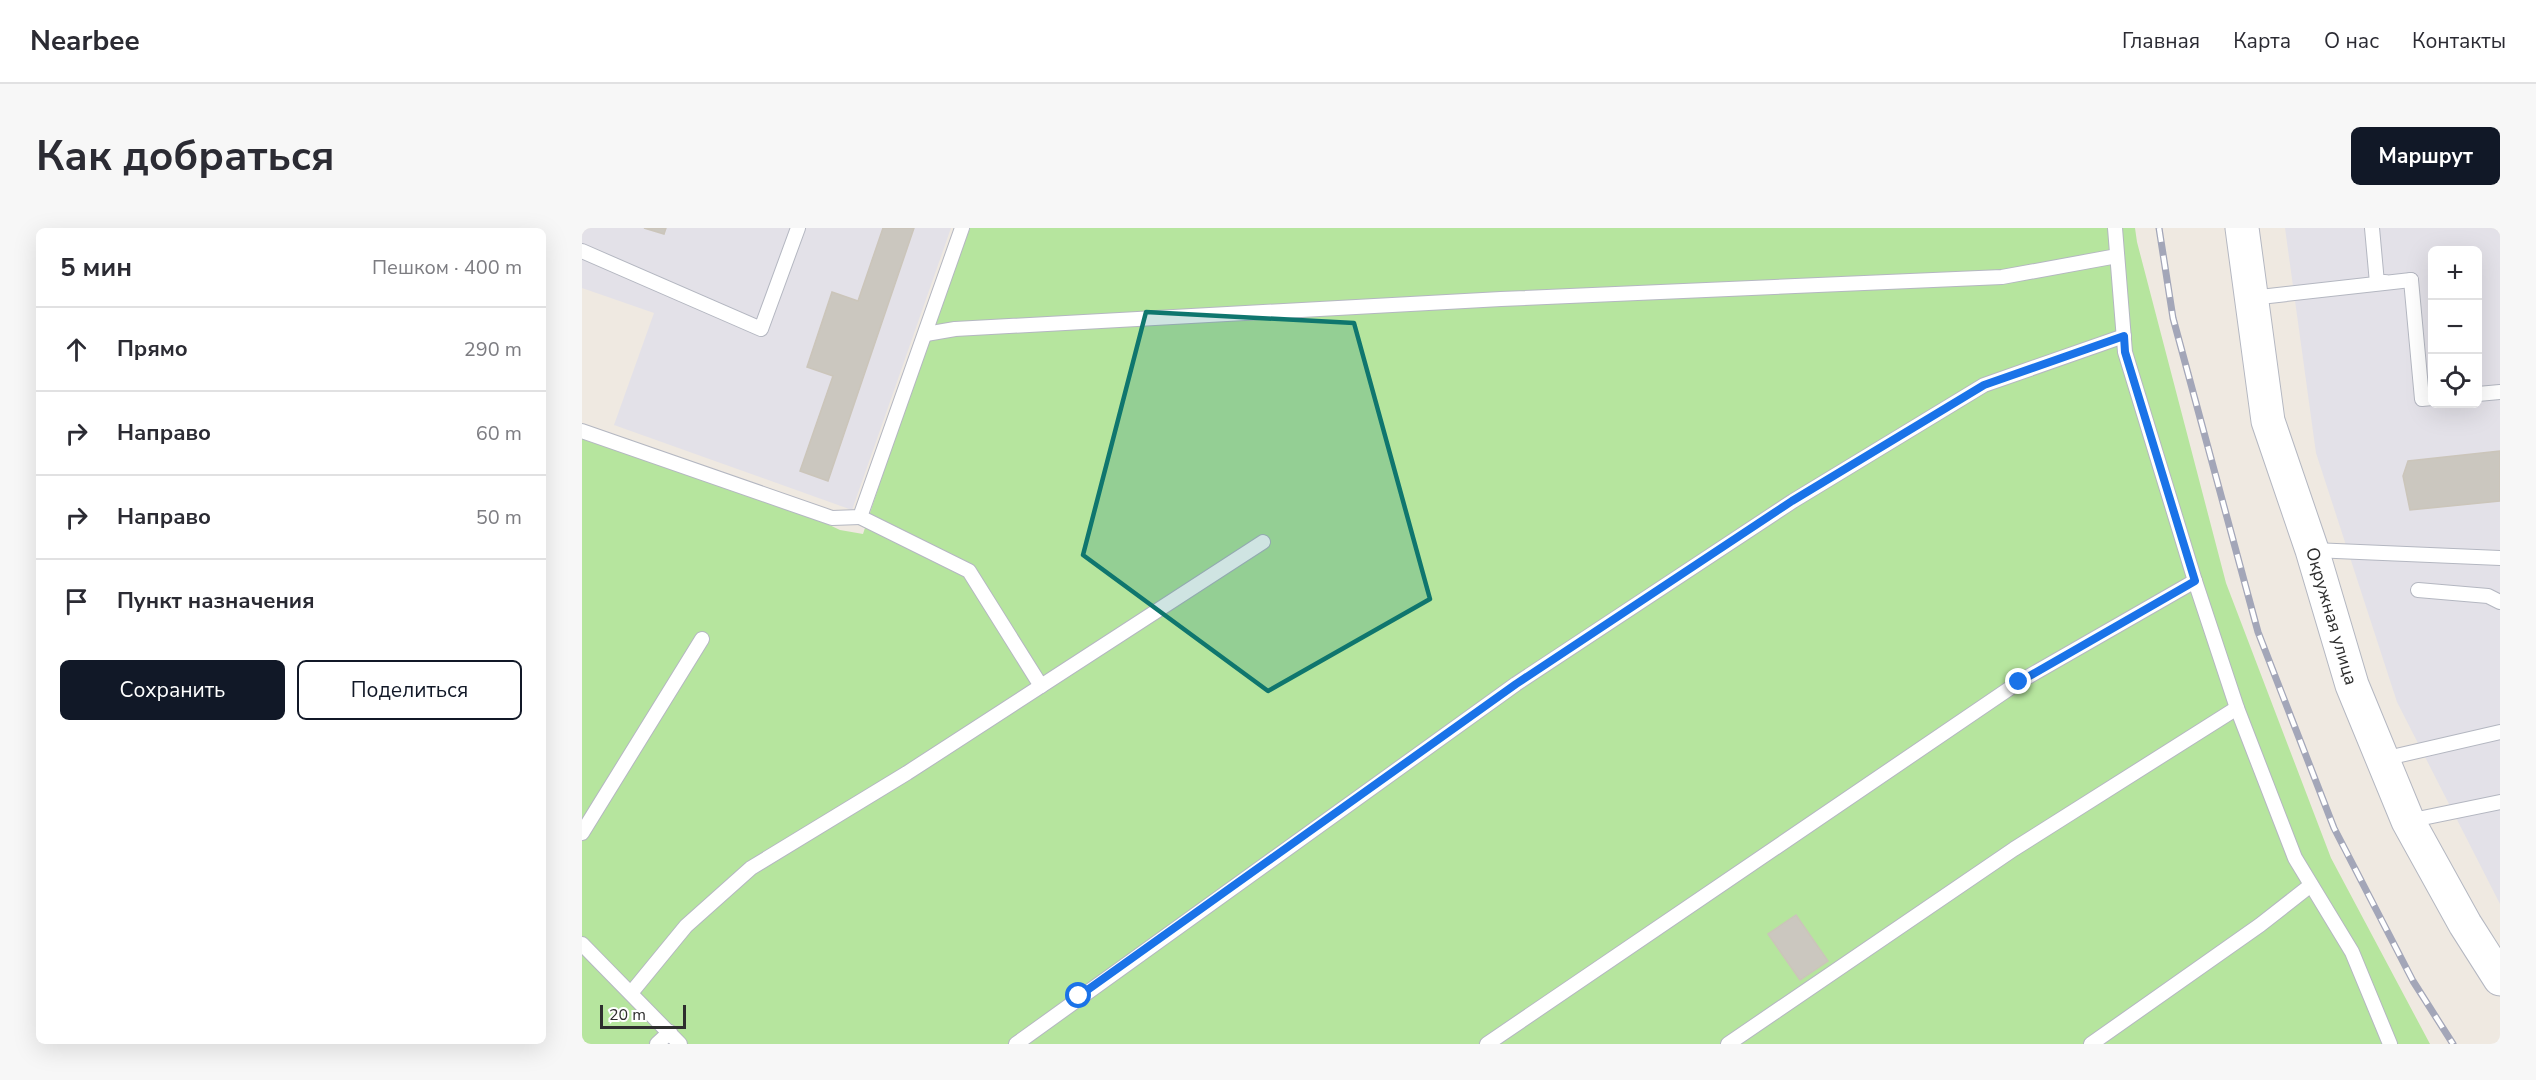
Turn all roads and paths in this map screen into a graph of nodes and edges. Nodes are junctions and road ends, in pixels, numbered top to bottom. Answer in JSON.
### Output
{"nodes":[{"id":1,"x":798,"y":228,"type":"edge"},
{"id":2,"x":962,"y":228,"type":"edge"},
{"id":3,"x":2115,"y":228,"type":"edge"},
{"id":4,"x":2242,"y":228,"type":"edge"},
{"id":5,"x":2372,"y":228,"type":"edge"},
{"id":6,"x":582,"y":251,"type":"edge"},
{"id":7,"x":2117,"y":256,"type":"junction"},
{"id":8,"x":2411,"y":280,"type":"junction"},
{"id":9,"x":2251,"y":298,"type":"junction"},
{"id":10,"x":926,"y":334,"type":"junction"},
{"id":11,"x":2124,"y":336,"type":"junction"},
{"id":12,"x":2500,"y":392,"type":"edge"},
{"id":13,"x":2482,"y":394,"type":"edge"},
{"id":14,"x":2428,"y":398,"type":"edge"},
{"id":15,"x":582,"y":431,"type":"edge"},
{"id":16,"x":860,"y":517,"type":"junction"},
{"id":17,"x":1263,"y":542,"type":"dead end"},
{"id":18,"x":2312,"y":550,"type":"junction"},
{"id":19,"x":2500,"y":558,"type":"edge"},
{"id":20,"x":2195,"y":581,"type":"junction"},
{"id":21,"x":2418,"y":590,"type":"dead end"},
{"id":22,"x":2500,"y":602,"type":"edge"},
{"id":23,"x":702,"y":639,"type":"dead end"},
{"id":24,"x":1041,"y":686,"type":"junction"},
{"id":25,"x":2237,"y":708,"type":"junction"},
{"id":26,"x":2500,"y":732,"type":"edge"},
{"id":27,"x":2382,"y":759,"type":"junction"},
{"id":28,"x":2500,"y":802,"type":"edge"},
{"id":29,"x":2408,"y":821,"type":"junction"},
{"id":30,"x":582,"y":833,"type":"edge"},
{"id":31,"x":2311,"y":885,"type":"junction"},
{"id":32,"x":582,"y":944,"type":"edge"},
{"id":33,"x":2500,"y":979,"type":"edge"},
{"id":34,"x":631,"y":993,"type":"junction"},
{"id":35,"x":670,"y":1032,"type":"junction"},
{"id":36,"x":657,"y":1044,"type":"edge"},
{"id":37,"x":680,"y":1044,"type":"edge"},
{"id":38,"x":1016,"y":1044,"type":"edge"},
{"id":39,"x":1486,"y":1044,"type":"edge"},
{"id":40,"x":1728,"y":1044,"type":"edge"},
{"id":41,"x":2091,"y":1044,"type":"edge"},
{"id":42,"x":2390,"y":1044,"type":"edge"}],
"edges":[{"from":1,"to":6,"type":"lane"},
{"from":2,"to":10,"type":"lane"},
{"from":3,"to":7,"type":"lane"},
{"from":4,"to":9,"type":"main road","name":"Окружная улица"},
{"from":5,"to":8,"type":"lane"},
{"from":7,"to":10,"type":"lane"},
{"from":7,"to":11,"type":"lane"},
{"from":8,"to":9,"type":"lane"},
{"from":8,"to":14,"type":"lane"},
{"from":9,"to":18,"type":"main road","name":"Окружная улица"},
{"from":10,"to":16,"type":"lane"},
{"from":11,"to":20,"type":"lane"},
{"from":11,"to":38,"type":"lane"},
{"from":12,"to":13,"type":"lane"},
{"from":15,"to":16,"type":"lane"},
{"from":16,"to":24,"type":"lane"},
{"from":17,"to":24,"type":"lane"},
{"from":18,"to":19,"type":"lane"},
{"from":18,"to":27,"type":"main road","name":"Окружная улица"},
{"from":20,"to":25,"type":"lane"},
{"from":20,"to":39,"type":"lane"},
{"from":21,"to":22,"type":"lane"},
{"from":23,"to":30,"type":"lane"},
{"from":24,"to":34,"type":"lane"},
{"from":25,"to":31,"type":"lane"},
{"from":25,"to":40,"type":"lane"},
{"from":26,"to":27,"type":"lane"},
{"from":27,"to":29,"type":"main road","name":"Окружная улица"},
{"from":28,"to":29,"type":"lane"},
{"from":29,"to":33,"type":"main road","name":"Окружная улица"},
{"from":31,"to":41,"type":"lane"},
{"from":31,"to":42,"type":"lane"},
{"from":32,"to":34,"type":"lane"},
{"from":34,"to":35,"type":"lane"},
{"from":35,"to":36,"type":"lane"},
{"from":35,"to":37,"type":"lane"}]}
